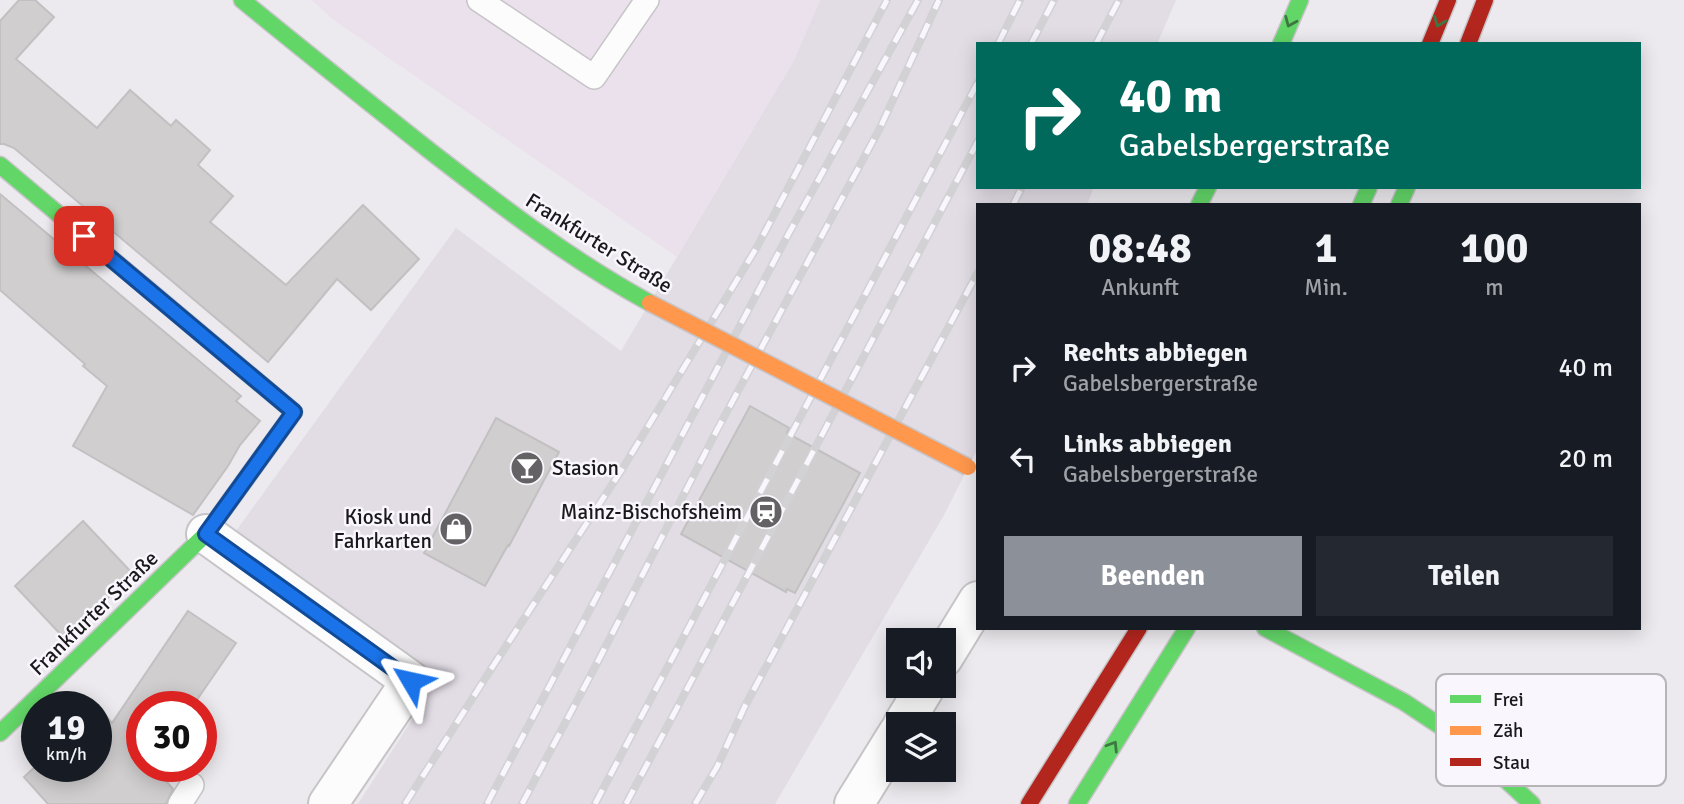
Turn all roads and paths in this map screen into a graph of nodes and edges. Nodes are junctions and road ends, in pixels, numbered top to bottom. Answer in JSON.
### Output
{"nodes":[{"id":1,"x":242,"y":0,"type":"edge"},
{"id":2,"x":479,"y":0,"type":"edge"},
{"id":3,"x":647,"y":0,"type":"edge"},
{"id":4,"x":1300,"y":0,"type":"edge"},
{"id":5,"x":1448,"y":0,"type":"edge"},
{"id":6,"x":1485,"y":0,"type":"edge"},
{"id":7,"x":1282,"y":42,"type":"edge"},
{"id":8,"x":1431,"y":42,"type":"edge"},
{"id":9,"x":1469,"y":42,"type":"edge"},
{"id":10,"x":0,"y":165,"type":"edge"},
{"id":11,"x":973,"y":470,"type":"edge"},
{"id":12,"x":211,"y":528,"type":"junction"},
{"id":13,"x":976,"y":604,"type":"edge"},
{"id":14,"x":1138,"y":630,"type":"edge"},
{"id":15,"x":1186,"y":630,"type":"edge"},
{"id":16,"x":1269,"y":630,"type":"edge"},
{"id":17,"x":956,"y":637,"type":"edge"},
{"id":18,"x":1436,"y":723,"type":"edge"},
{"id":19,"x":0,"y":733,"type":"edge"},
{"id":20,"x":886,"y":752,"type":"edge"},
{"id":21,"x":1513,"y":786,"type":"edge"},
{"id":22,"x":328,"y":804,"type":"edge"},
{"id":23,"x":854,"y":804,"type":"edge"},
{"id":24,"x":1029,"y":804,"type":"edge"},
{"id":25,"x":1077,"y":804,"type":"edge"},
{"id":26,"x":1532,"y":804,"type":"edge"}],
"edges":[{"from":1,"to":11,"type":"main road","name":"Frankfurter Straße","bridge":true},
{"from":2,"to":3,"type":"lane"},
{"from":4,"to":7,"type":"main road","one_way":true},
{"from":5,"to":8,"type":"main road","one_way":true},
{"from":6,"to":9,"type":"main road"},
{"from":10,"to":12,"type":"main road","name":"Frankfurter Straße"},
{"from":12,"to":19,"type":"main road","name":"Frankfurter Straße"},
{"from":12,"to":22,"type":"street"},
{"from":13,"to":17,"type":"street"},
{"from":14,"to":24,"type":"main road"},
{"from":25,"to":15,"type":"main road","one_way":true},
{"from":16,"to":18,"type":"main road"},
{"from":20,"to":23,"type":"street"},
{"from":21,"to":26,"type":"main road"}]}
